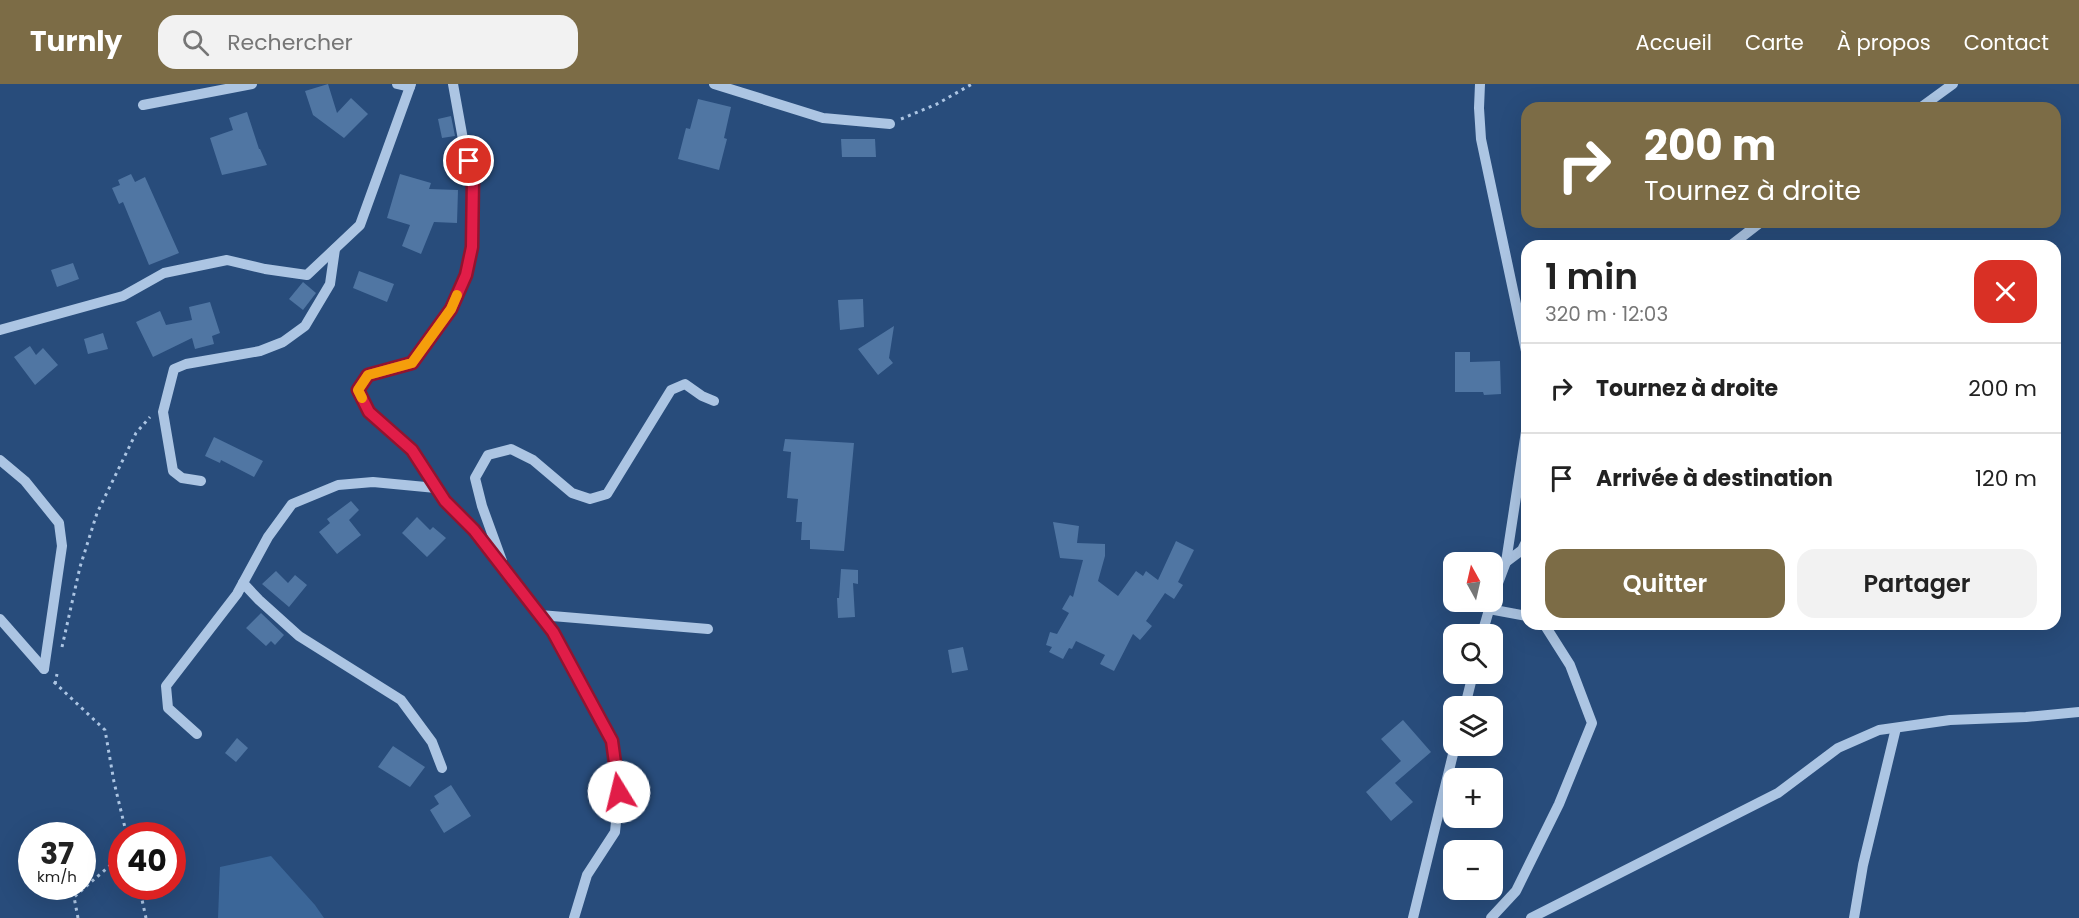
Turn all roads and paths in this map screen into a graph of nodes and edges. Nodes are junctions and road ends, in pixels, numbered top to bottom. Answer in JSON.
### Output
{"nodes":[{"id":1,"x":252,"y":84,"type":"edge"},
{"id":2,"x":397,"y":84,"type":"edge"},
{"id":3,"x":453,"y":84,"type":"edge"},
{"id":4,"x":714,"y":84,"type":"edge"},
{"id":5,"x":972,"y":84,"type":"edge"},
{"id":6,"x":1480,"y":84,"type":"edge"},
{"id":7,"x":1953,"y":84,"type":"edge"},
{"id":8,"x":410,"y":86,"type":"edge"},
{"id":9,"x":1928,"y":102,"type":"edge"},
{"id":10,"x":143,"y":105,"type":"dead end"},
{"id":11,"x":890,"y":124,"type":"joint"},
{"id":12,"x":1753,"y":228,"type":"edge"},
{"id":13,"x":1738,"y":240,"type":"edge"},
{"id":14,"x":335,"y":249,"type":"junction"},
{"id":15,"x":1521,"y":328,"type":"edge"},
{"id":16,"x":0,"y":330,"type":"edge"},
{"id":17,"x":714,"y":401,"type":"dead end"},
{"id":18,"x":151,"y":415,"type":"dead end"},
{"id":19,"x":0,"y":460,"type":"edge"},
{"id":20,"x":1521,"y":464,"type":"edge"},
{"id":21,"x":201,"y":481,"type":"dead end"},
{"id":22,"x":436,"y":488,"type":"junction"},
{"id":23,"x":1521,"y":551,"type":"edge"},
{"id":24,"x":1506,"y":562,"type":"junction"},
{"id":25,"x":1503,"y":570,"type":"edge"},
{"id":26,"x":506,"y":573,"type":"junction"},
{"id":27,"x":243,"y":583,"type":"junction"},
{"id":28,"x":1503,"y":607,"type":"edge"},
{"id":29,"x":1521,"y":614,"type":"edge"},
{"id":30,"x":540,"y":615,"type":"junction"},
{"id":31,"x":0,"y":619,"type":"edge"},
{"id":32,"x":708,"y":629,"type":"dead end"},
{"id":33,"x":1548,"y":630,"type":"edge"},
{"id":34,"x":61,"y":651,"type":"dead end"},
{"id":35,"x":45,"y":669,"type":"junction"},
{"id":36,"x":57,"y":673,"type":"dead end"},
{"id":37,"x":55,"y":684,"type":"junction"},
{"id":38,"x":2079,"y":712,"type":"edge"},
{"id":39,"x":1896,"y":728,"type":"junction"},
{"id":40,"x":197,"y":734,"type":"dead end"},
{"id":41,"x":1453,"y":756,"type":"edge"},
{"id":42,"x":442,"y":768,"type":"dead end"},
{"id":43,"x":124,"y":822,"type":"edge"},
{"id":44,"x":108,"y":867,"type":"edge"},
{"id":45,"x":142,"y":900,"type":"edge"},
{"id":46,"x":78,"y":918,"type":"edge"},
{"id":47,"x":146,"y":918,"type":"edge"},
{"id":48,"x":574,"y":918,"type":"edge"},
{"id":49,"x":1413,"y":918,"type":"edge"},
{"id":50,"x":1491,"y":918,"type":"edge"},
{"id":51,"x":1531,"y":918,"type":"edge"},
{"id":52,"x":1854,"y":918,"type":"edge"}],
"edges":[{"from":1,"to":10,"type":"street"},
{"from":2,"to":8,"type":"street"},
{"from":3,"to":22,"type":"street"},
{"from":4,"to":11,"type":"street"},
{"from":5,"to":11,"type":"path"},
{"from":6,"to":15,"type":"street"},
{"from":7,"to":9,"type":"street"},
{"from":8,"to":14,"type":"street"},
{"from":12,"to":13,"type":"street"},
{"from":14,"to":16,"type":"street"},
{"from":14,"to":21,"type":"street"},
{"from":17,"to":26,"type":"street"},
{"from":18,"to":34,"type":"path"},
{"from":19,"to":35,"type":"street"},
{"from":20,"to":24,"type":"street"},
{"from":22,"to":26,"type":"street"},
{"from":22,"to":27,"type":"street"},
{"from":23,"to":24,"type":"street"},
{"from":24,"to":25,"type":"street"},
{"from":26,"to":30,"type":"street"},
{"from":27,"to":40,"type":"street"},
{"from":27,"to":42,"type":"street"},
{"from":28,"to":29,"type":"street"},
{"from":30,"to":32,"type":"street"},
{"from":30,"to":48,"type":"street"},
{"from":31,"to":35,"type":"street"},
{"from":33,"to":50,"type":"street"},
{"from":35,"to":37,"type":"path"},
{"from":36,"to":37,"type":"path"},
{"from":37,"to":43,"type":"path"},
{"from":38,"to":39,"type":"street"},
{"from":39,"to":51,"type":"street"},
{"from":39,"to":52,"type":"street"},
{"from":41,"to":49,"type":"street"},
{"from":44,"to":46,"type":"path"},
{"from":45,"to":47,"type":"path"}]}
